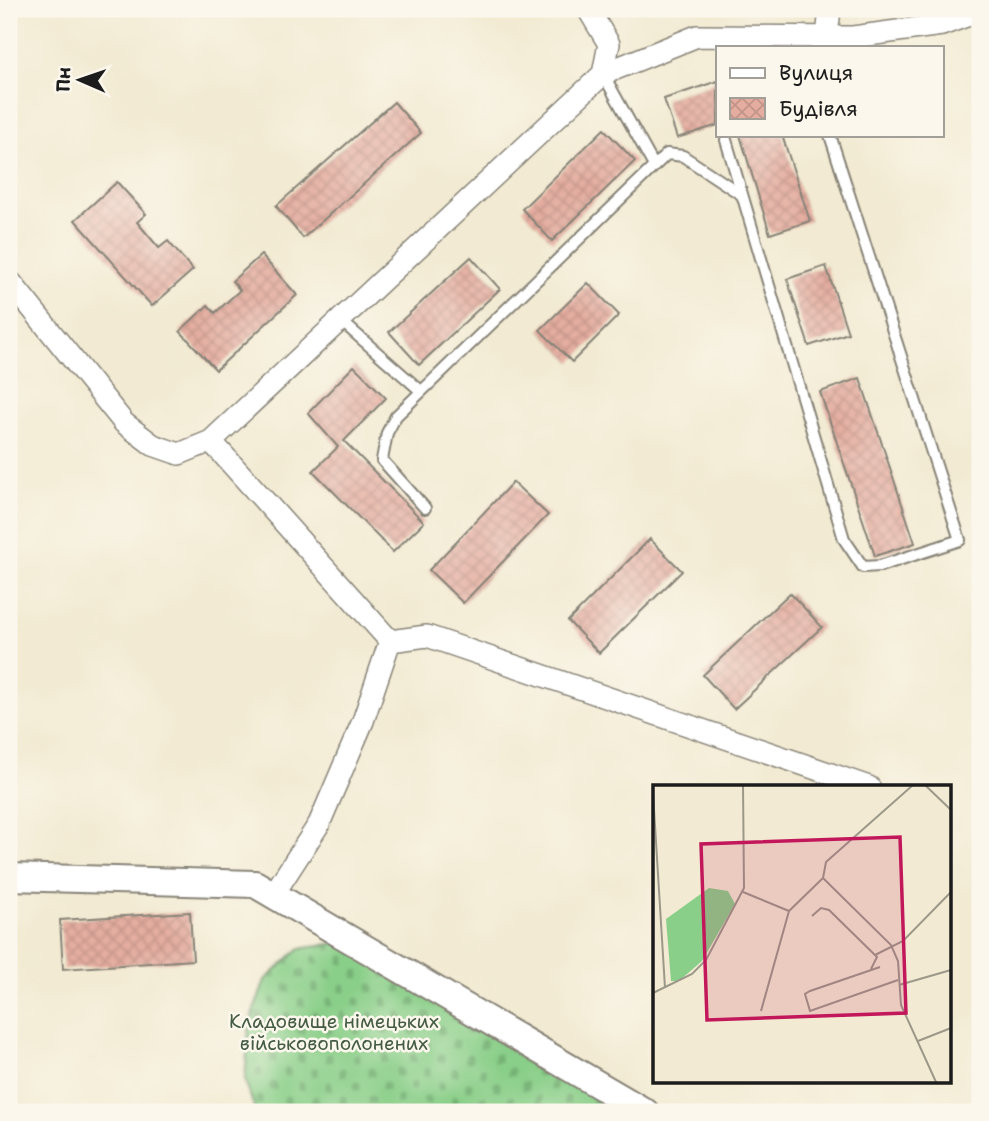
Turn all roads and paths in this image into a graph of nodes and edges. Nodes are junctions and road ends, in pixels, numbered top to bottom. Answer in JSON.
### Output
{"nodes":[{"id":1,"x":588,"y":9,"type":"edge"},
{"id":2,"x":830,"y":9,"type":"edge"},
{"id":3,"x":980,"y":11,"type":"edge"},
{"id":4,"x":827,"y":37,"type":"junction"},
{"id":5,"x":801,"y":42,"type":"edge"},
{"id":6,"x":603,"y":74,"type":"junction"},
{"id":7,"x":830,"y":136,"type":"edge"},
{"id":8,"x":726,"y":140,"type":"dead end"},
{"id":9,"x":654,"y":166,"type":"junction"},
{"id":10,"x":743,"y":195,"type":"junction"},
{"id":11,"x":9,"y":280,"type":"edge"},
{"id":12,"x":340,"y":320,"type":"junction"},
{"id":13,"x":421,"y":391,"type":"junction"},
{"id":14,"x":211,"y":441,"type":"junction"},
{"id":15,"x":425,"y":508,"type":"dead end"},
{"id":16,"x":390,"y":641,"type":"junction"},
{"id":17,"x":863,"y":785,"type":"edge"},
{"id":18,"x":9,"y":877,"type":"edge"},
{"id":19,"x":273,"y":895,"type":"junction"},
{"id":20,"x":645,"y":1112,"type":"edge"}],
"edges":[{"from":1,"to":6,"type":"street"},
{"from":2,"to":4,"type":"street"},
{"from":3,"to":4,"type":"street"},
{"from":4,"to":5,"type":"street"},
{"from":5,"to":6,"type":"street"},
{"from":6,"to":9,"type":"lane"},
{"from":6,"to":12,"type":"street"},
{"from":7,"to":10,"type":"lane"},
{"from":8,"to":10,"type":"lane"},
{"from":9,"to":10,"type":"lane"},
{"from":9,"to":13,"type":"lane"},
{"from":11,"to":14,"type":"street"},
{"from":12,"to":13,"type":"lane"},
{"from":12,"to":14,"type":"street"},
{"from":13,"to":15,"type":"lane"},
{"from":14,"to":16,"type":"street"},
{"from":16,"to":17,"type":"street"},
{"from":16,"to":19,"type":"street"},
{"from":18,"to":19,"type":"street"},
{"from":19,"to":20,"type":"street"}]}
